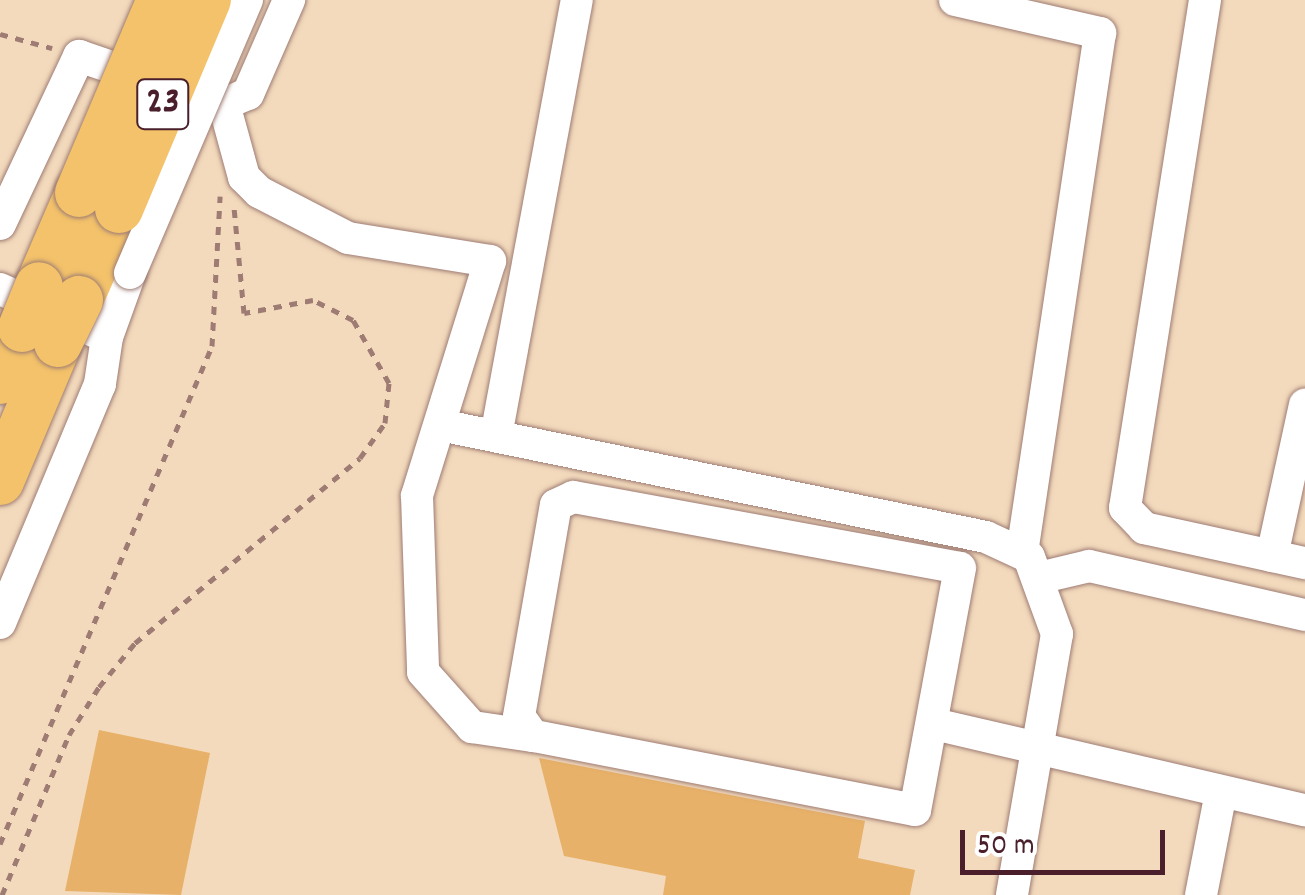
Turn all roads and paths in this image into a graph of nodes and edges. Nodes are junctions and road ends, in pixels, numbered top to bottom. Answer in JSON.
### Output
{"nodes":[{"id":1,"x":161,"y":0,"type":"edge"},
{"id":2,"x":206,"y":0,"type":"edge"},
{"id":3,"x":247,"y":0,"type":"edge"},
{"id":4,"x":289,"y":0,"type":"edge"},
{"id":5,"x":578,"y":0,"type":"edge"},
{"id":6,"x":955,"y":0,"type":"edge"},
{"id":7,"x":1204,"y":0,"type":"edge"},
{"id":8,"x":0,"y":34,"type":"edge"},
{"id":9,"x":79,"y":56,"type":"junction"},
{"id":10,"x":224,"y":104,"type":"junction"},
{"id":11,"x":221,"y":178,"type":"dead end"},
{"id":12,"x":233,"y":199,"type":"dead end"},
{"id":13,"x":99,"y":201,"type":"junction"},
{"id":14,"x":0,"y":224,"type":"edge"},
{"id":15,"x":51,"y":314,"type":"edge"},
{"id":16,"x":0,"y":380,"type":"edge"},
{"id":17,"x":1305,"y":405,"type":"edge"},
{"id":18,"x":440,"y":426,"type":"junction"},
{"id":19,"x":496,"y":436,"type":"junction"},
{"id":20,"x":0,"y":481,"type":"edge"},
{"id":21,"x":1272,"y":556,"type":"junction"},
{"id":22,"x":1305,"y":563,"type":"edge"},
{"id":23,"x":1032,"y":565,"type":"junction"},
{"id":24,"x":1305,"y":615,"type":"edge"},
{"id":25,"x":0,"y":623,"type":"edge"},
{"id":26,"x":934,"y":724,"type":"junction"},
{"id":27,"x":532,"y":736,"type":"junction"},
{"id":28,"x":1037,"y":750,"type":"junction"},
{"id":29,"x":1221,"y":792,"type":"junction"},
{"id":30,"x":1305,"y":810,"type":"edge"},
{"id":31,"x":0,"y":844,"type":"edge"},
{"id":32,"x":2,"y":895,"type":"edge"},
{"id":33,"x":1012,"y":895,"type":"edge"},
{"id":34,"x":1202,"y":895,"type":"edge"}],
"edges":[{"from":1,"to":13,"type":"highway","number":"23","bridge":true},
{"from":2,"to":13,"type":"highway","number":"23","bridge":true},
{"from":3,"to":15,"type":"street","bridge":true},
{"from":4,"to":10,"type":"street"},
{"from":5,"to":19,"type":"street"},
{"from":6,"to":23,"type":"street"},
{"from":7,"to":21,"type":"street"},
{"from":8,"to":9,"type":"path"},
{"from":9,"to":10,"type":"street"},
{"from":9,"to":14,"type":"street"},
{"from":10,"to":18,"type":"street"},
{"from":11,"to":31,"type":"path"},
{"from":12,"to":32,"type":"path"},
{"from":13,"to":15,"type":"highway","number":"23"},
{"from":15,"to":16,"type":"highway","number":"23"},
{"from":15,"to":20,"type":"highway","number":"23"},
{"from":15,"to":25,"type":"street"},
{"from":17,"to":21,"type":"street"},
{"from":18,"to":19,"type":"street"},
{"from":18,"to":27,"type":"street"},
{"from":19,"to":23,"type":"street"},
{"from":21,"to":22,"type":"street"},
{"from":23,"to":24,"type":"street"},
{"from":23,"to":28,"type":"street"},
{"from":26,"to":27,"type":"street"},
{"from":26,"to":27,"type":"street"},
{"from":26,"to":28,"type":"street"},
{"from":28,"to":29,"type":"street"},
{"from":28,"to":33,"type":"street"},
{"from":29,"to":30,"type":"street"},
{"from":29,"to":34,"type":"street"}]}
